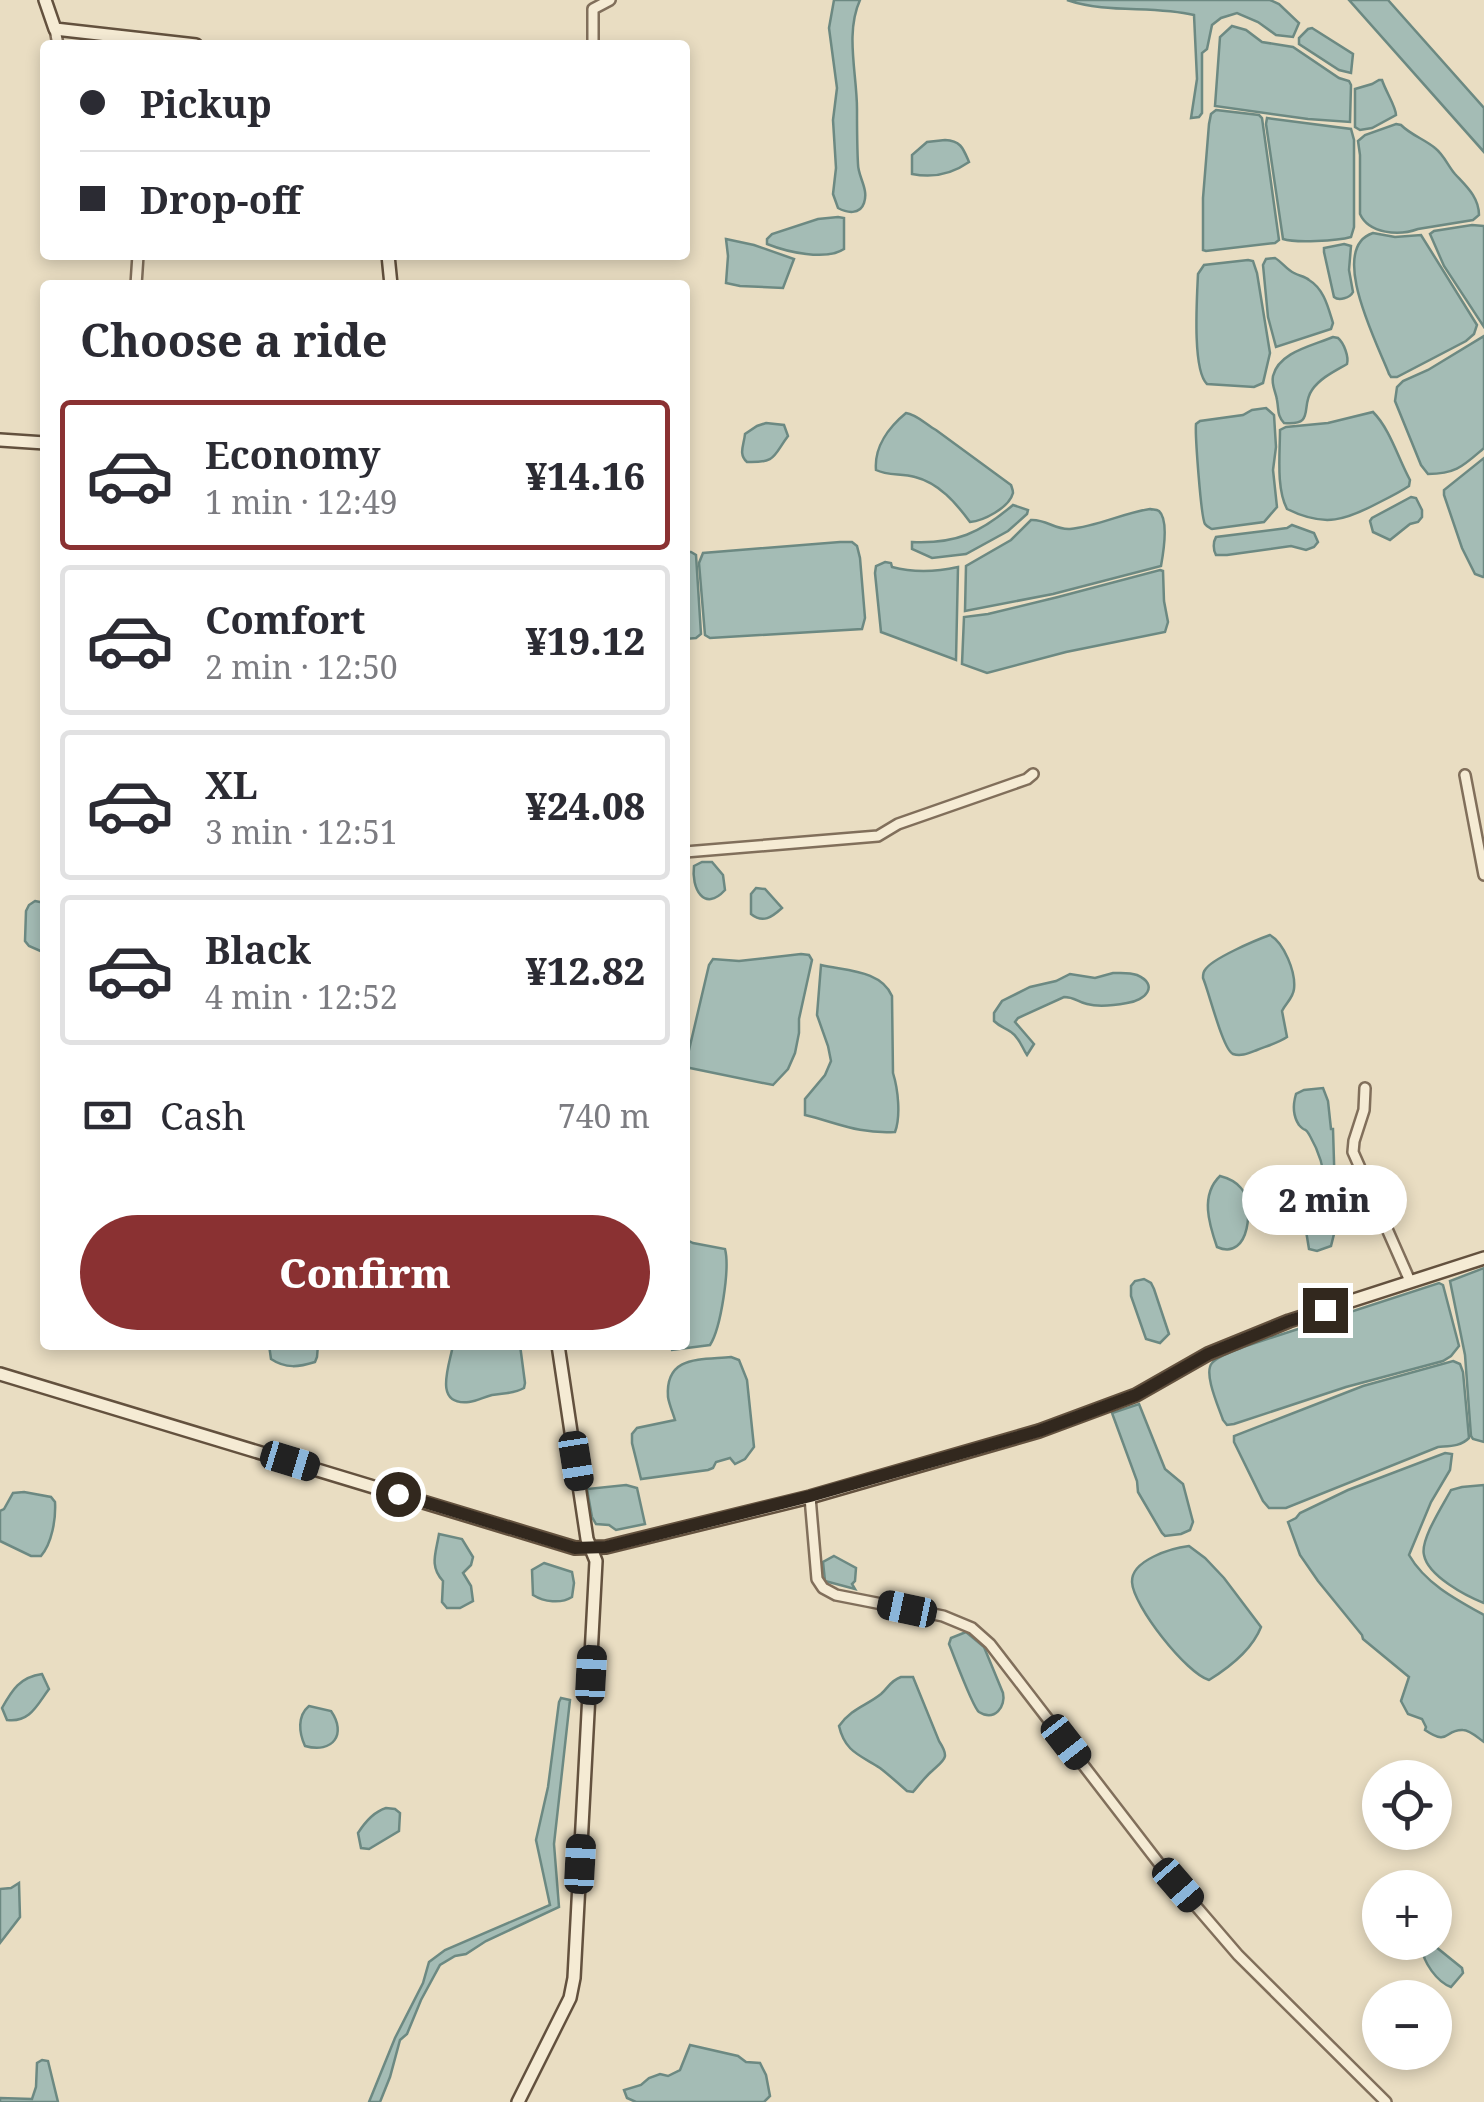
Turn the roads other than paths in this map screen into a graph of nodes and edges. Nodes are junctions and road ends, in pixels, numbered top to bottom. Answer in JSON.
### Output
{"nodes":[{"id":1,"x":45,"y":0,"type":"edge"},
{"id":2,"x":610,"y":0,"type":"edge"},
{"id":3,"x":55,"y":29,"type":"junction"},
{"id":4,"x":57,"y":40,"type":"edge"},
{"id":5,"x":152,"y":40,"type":"edge"},
{"id":6,"x":593,"y":40,"type":"edge"},
{"id":7,"x":0,"y":440,"type":"edge"},
{"id":8,"x":40,"y":442,"type":"edge"},
{"id":9,"x":1034,"y":774,"type":"dead end"},
{"id":10,"x":1465,"y":776,"type":"dead end"},
{"id":11,"x":690,"y":852,"type":"edge"},
{"id":12,"x":1484,"y":874,"type":"edge"},
{"id":13,"x":1365,"y":1088,"type":"dead end"},
{"id":14,"x":1484,"y":1258,"type":"edge"},
{"id":15,"x":1410,"y":1281,"type":"junction"},
{"id":16,"x":559,"y":1350,"type":"edge"},
{"id":17,"x":0,"y":1374,"type":"edge"},
{"id":18,"x":810,"y":1496,"type":"junction"},
{"id":19,"x":591,"y":1547,"type":"junction"},
{"id":20,"x":518,"y":2102,"type":"edge"},
{"id":21,"x":1386,"y":2102,"type":"edge"}],
"edges":[{"from":1,"to":3,"type":"street"},
{"from":2,"to":6,"type":"street"},
{"from":3,"to":4,"type":"street"},
{"from":3,"to":5,"type":"street"},
{"from":7,"to":8,"type":"street"},
{"from":9,"to":11,"type":"street"},
{"from":10,"to":12,"type":"street"},
{"from":13,"to":15,"type":"street"},
{"from":14,"to":15,"type":"street"},
{"from":15,"to":18,"type":"street"},
{"from":16,"to":19,"type":"street"},
{"from":17,"to":19,"type":"street"},
{"from":18,"to":19,"type":"street"},
{"from":18,"to":21,"type":"street"},
{"from":19,"to":20,"type":"street"}]}
